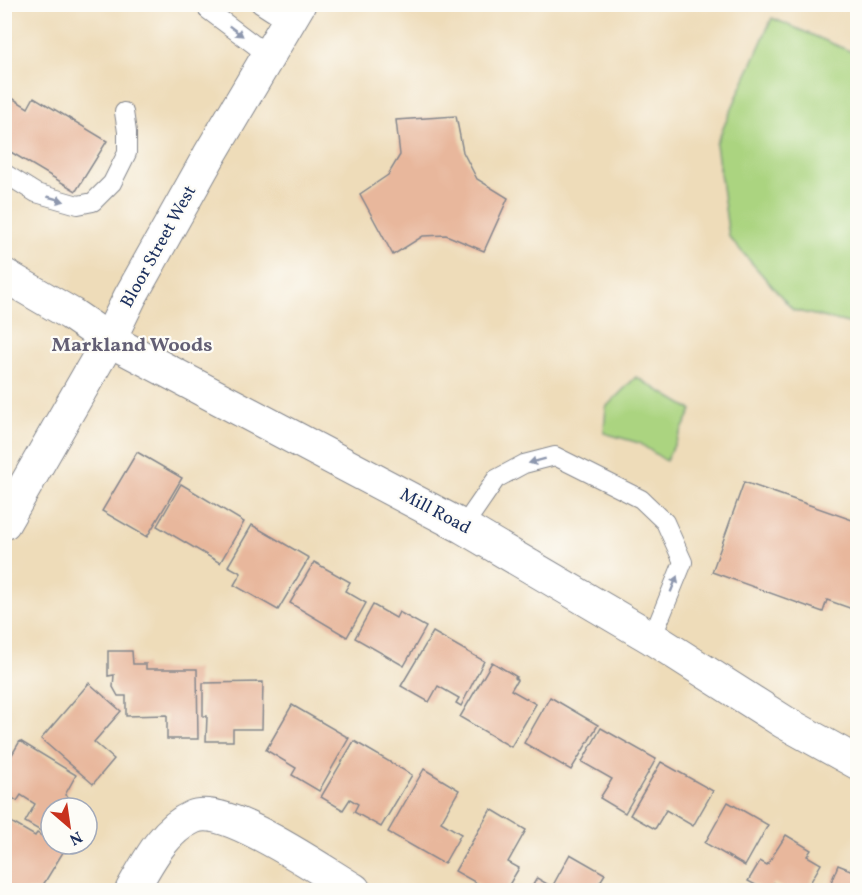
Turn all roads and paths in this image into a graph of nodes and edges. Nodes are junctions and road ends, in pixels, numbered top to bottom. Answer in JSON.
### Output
{"nodes":[{"id":1,"x":206,"y":4,"type":"edge"},
{"id":2,"x":260,"y":4,"type":"edge"},
{"id":3,"x":294,"y":13,"type":"edge"},
{"id":4,"x":268,"y":55,"type":"junction"},
{"id":5,"x":124,"y":112,"type":"dead end"},
{"id":6,"x":4,"y":173,"type":"edge"},
{"id":7,"x":4,"y":275,"type":"edge"},
{"id":8,"x":109,"y":340,"type":"junction"},
{"id":9,"x":4,"y":523,"type":"edge"},
{"id":10,"x":463,"y":527,"type":"junction"},
{"id":11,"x":652,"y":638,"type":"junction"},
{"id":12,"x":858,"y":763,"type":"edge"},
{"id":13,"x":132,"y":891,"type":"edge"},
{"id":14,"x":354,"y":891,"type":"edge"}],
"edges":[{"from":1,"to":4,"type":"lane","one_way":true},
{"from":2,"to":3,"type":"lane"},
{"from":3,"to":4,"type":"street","name":"Bloor Street West"},
{"from":4,"to":8,"type":"street","name":"Bloor Street West"},
{"from":6,"to":5,"type":"lane","one_way":true},
{"from":7,"to":8,"type":"street","name":"Mill Road"},
{"from":8,"to":9,"type":"street","name":"Bloor Street West"},
{"from":8,"to":10,"type":"street","name":"Mill Road"},
{"from":10,"to":11,"type":"street","name":"Mill Road"},
{"from":11,"to":10,"type":"lane","one_way":true},
{"from":11,"to":12,"type":"street","name":"Mill Road"},
{"from":13,"to":14,"type":"street"}]}
